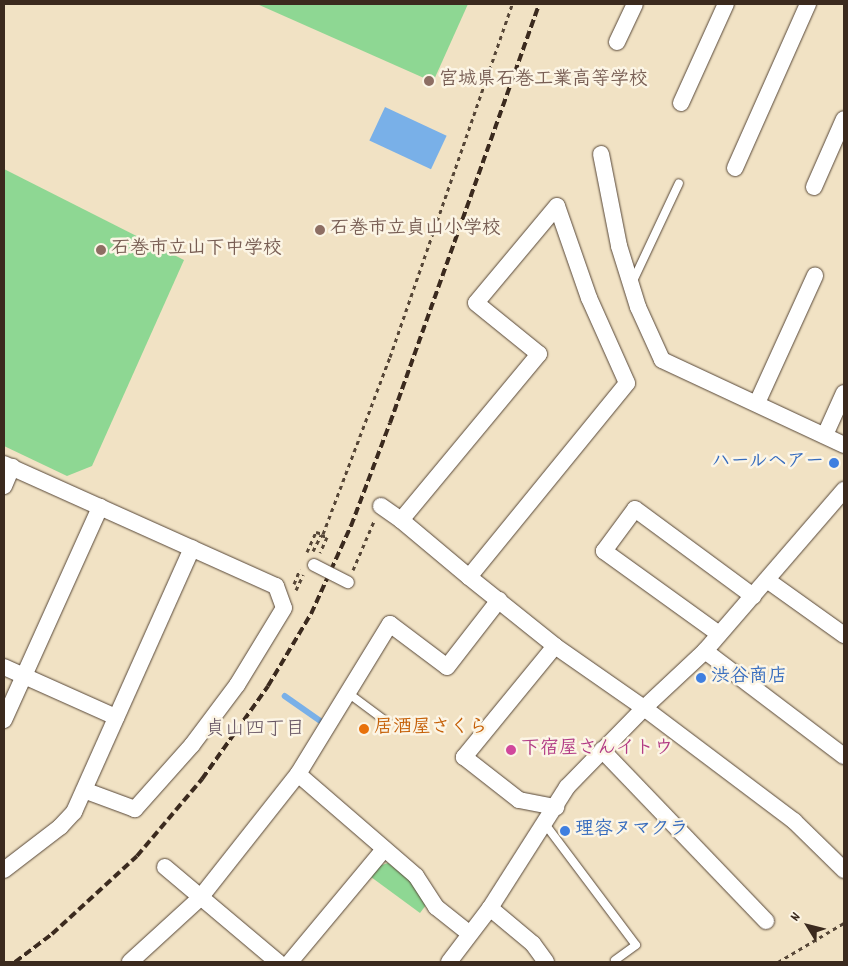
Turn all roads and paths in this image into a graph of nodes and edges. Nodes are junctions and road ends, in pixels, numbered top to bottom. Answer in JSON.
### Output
{"nodes":[{"id":1,"x":512,"y":4,"type":"edge"},
{"id":2,"x":635,"y":4,"type":"edge"},
{"id":3,"x":726,"y":4,"type":"edge"},
{"id":4,"x":808,"y":4,"type":"edge"},
{"id":5,"x":617,"y":42,"type":"dead end"},
{"id":6,"x":681,"y":103,"type":"dead end"},
{"id":7,"x":844,"y":119,"type":"edge"},
{"id":8,"x":601,"y":154,"type":"dead end"},
{"id":9,"x":735,"y":168,"type":"dead end"},
{"id":10,"x":678,"y":183,"type":"dead end"},
{"id":11,"x":814,"y":188,"type":"dead end"},
{"id":12,"x":815,"y":276,"type":"dead end"},
{"id":13,"x":631,"y":285,"type":"junction"},
{"id":14,"x":844,"y":393,"type":"edge"},
{"id":15,"x":757,"y":403,"type":"junction"},
{"id":16,"x":825,"y":435,"type":"junction"},
{"id":17,"x":844,"y":445,"type":"edge"},
{"id":18,"x":8,"y":465,"type":"edge"},
{"id":19,"x":4,"y":486,"type":"edge"},
{"id":20,"x":842,"y":498,"type":"edge"},
{"id":21,"x":381,"y":506,"type":"joint"},
{"id":22,"x":100,"y":507,"type":"junction"},
{"id":23,"x":401,"y":520,"type":"junction"},
{"id":24,"x":192,"y":548,"type":"junction"},
{"id":25,"x":307,"y":562,"type":"junction"},
{"id":26,"x":469,"y":577,"type":"junction"},
{"id":27,"x":767,"y":580,"type":"junction"},
{"id":28,"x":348,"y":582,"type":"joint"},
{"id":29,"x":296,"y":590,"type":"dead end"},
{"id":30,"x":753,"y":596,"type":"junction"},
{"id":31,"x":499,"y":600,"type":"junction"},
{"id":32,"x":719,"y":634,"type":"junction"},
{"id":33,"x":844,"y":635,"type":"edge"},
{"id":34,"x":555,"y":646,"type":"junction"},
{"id":35,"x":705,"y":651,"type":"junction"},
{"id":36,"x":4,"y":667,"type":"edge"},
{"id":37,"x":23,"y":676,"type":"junction"},
{"id":38,"x":348,"y":693,"type":"junction"},
{"id":39,"x":644,"y":708,"type":"junction"},
{"id":40,"x":116,"y":717,"type":"junction"},
{"id":41,"x":4,"y":720,"type":"edge"},
{"id":42,"x":387,"y":722,"type":"dead end"},
{"id":43,"x":602,"y":750,"type":"junction"},
{"id":44,"x":844,"y":756,"type":"edge"},
{"id":45,"x":298,"y":774,"type":"junction"},
{"id":46,"x":84,"y":790,"type":"junction"},
{"id":47,"x":556,"y":806,"type":"junction"},
{"id":48,"x":545,"y":824,"type":"junction"},
{"id":49,"x":384,"y":849,"type":"junction"},
{"id":50,"x":165,"y":867,"type":"dead end"},
{"id":51,"x":4,"y":870,"type":"edge"},
{"id":52,"x":844,"y":870,"type":"edge"},
{"id":53,"x":200,"y":898,"type":"junction"},
{"id":54,"x":490,"y":908,"type":"junction"},
{"id":55,"x":766,"y":921,"type":"dead end"},
{"id":56,"x":844,"y":923,"type":"edge"},
{"id":57,"x":470,"y":934,"type":"junction"},
{"id":58,"x":615,"y":960,"type":"dead end"},
{"id":59,"x":130,"y":962,"type":"edge"},
{"id":60,"x":278,"y":962,"type":"edge"},
{"id":61,"x":290,"y":962,"type":"edge"},
{"id":62,"x":449,"y":962,"type":"edge"},
{"id":63,"x":546,"y":962,"type":"edge"},
{"id":64,"x":778,"y":962,"type":"edge"}],
"edges":[{"from":1,"to":25,"type":"path"},
{"from":2,"to":5,"type":"street"},
{"from":3,"to":6,"type":"street"},
{"from":4,"to":9,"type":"street"},
{"from":7,"to":11,"type":"street"},
{"from":8,"to":13,"type":"street"},
{"from":10,"to":13,"type":"lane"},
{"from":12,"to":15,"type":"street"},
{"from":13,"to":15,"type":"street"},
{"from":14,"to":16,"type":"street"},
{"from":15,"to":16,"type":"street"},
{"from":16,"to":17,"type":"street"},
{"from":18,"to":19,"type":"street"},
{"from":18,"to":22,"type":"street"},
{"from":20,"to":27,"type":"street"},
{"from":21,"to":23,"type":"street"},
{"from":21,"to":28,"type":"path"},
{"from":22,"to":24,"type":"street"},
{"from":22,"to":37,"type":"street"},
{"from":23,"to":26,"type":"street"},
{"from":23,"to":26,"type":"street"},
{"from":24,"to":40,"type":"street"},
{"from":24,"to":46,"type":"street"},
{"from":25,"to":28,"type":"street","bridge":true},
{"from":25,"to":29,"type":"path"},
{"from":26,"to":31,"type":"street"},
{"from":27,"to":30,"type":"street"},
{"from":27,"to":33,"type":"street"},
{"from":30,"to":32,"type":"street"},
{"from":30,"to":32,"type":"street"},
{"from":31,"to":34,"type":"street"},
{"from":31,"to":38,"type":"street"},
{"from":32,"to":35,"type":"street"},
{"from":34,"to":39,"type":"street"},
{"from":34,"to":47,"type":"street"},
{"from":35,"to":39,"type":"street"},
{"from":35,"to":44,"type":"street"},
{"from":36,"to":37,"type":"street"},
{"from":37,"to":40,"type":"street"},
{"from":37,"to":41,"type":"street"},
{"from":38,"to":42,"type":"lane"},
{"from":38,"to":45,"type":"street"},
{"from":39,"to":43,"type":"street"},
{"from":39,"to":52,"type":"street"},
{"from":40,"to":46,"type":"street"},
{"from":43,"to":47,"type":"street"},
{"from":43,"to":55,"type":"street"},
{"from":45,"to":49,"type":"street"},
{"from":45,"to":53,"type":"street"},
{"from":46,"to":51,"type":"street"},
{"from":47,"to":48,"type":"street"},
{"from":48,"to":54,"type":"street"},
{"from":48,"to":58,"type":"lane"},
{"from":49,"to":57,"type":"street"},
{"from":49,"to":61,"type":"street"},
{"from":50,"to":53,"type":"street"},
{"from":53,"to":59,"type":"street"},
{"from":53,"to":60,"type":"street"},
{"from":54,"to":57,"type":"street"},
{"from":54,"to":63,"type":"street"},
{"from":56,"to":64,"type":"path"},
{"from":57,"to":62,"type":"street"}]}
